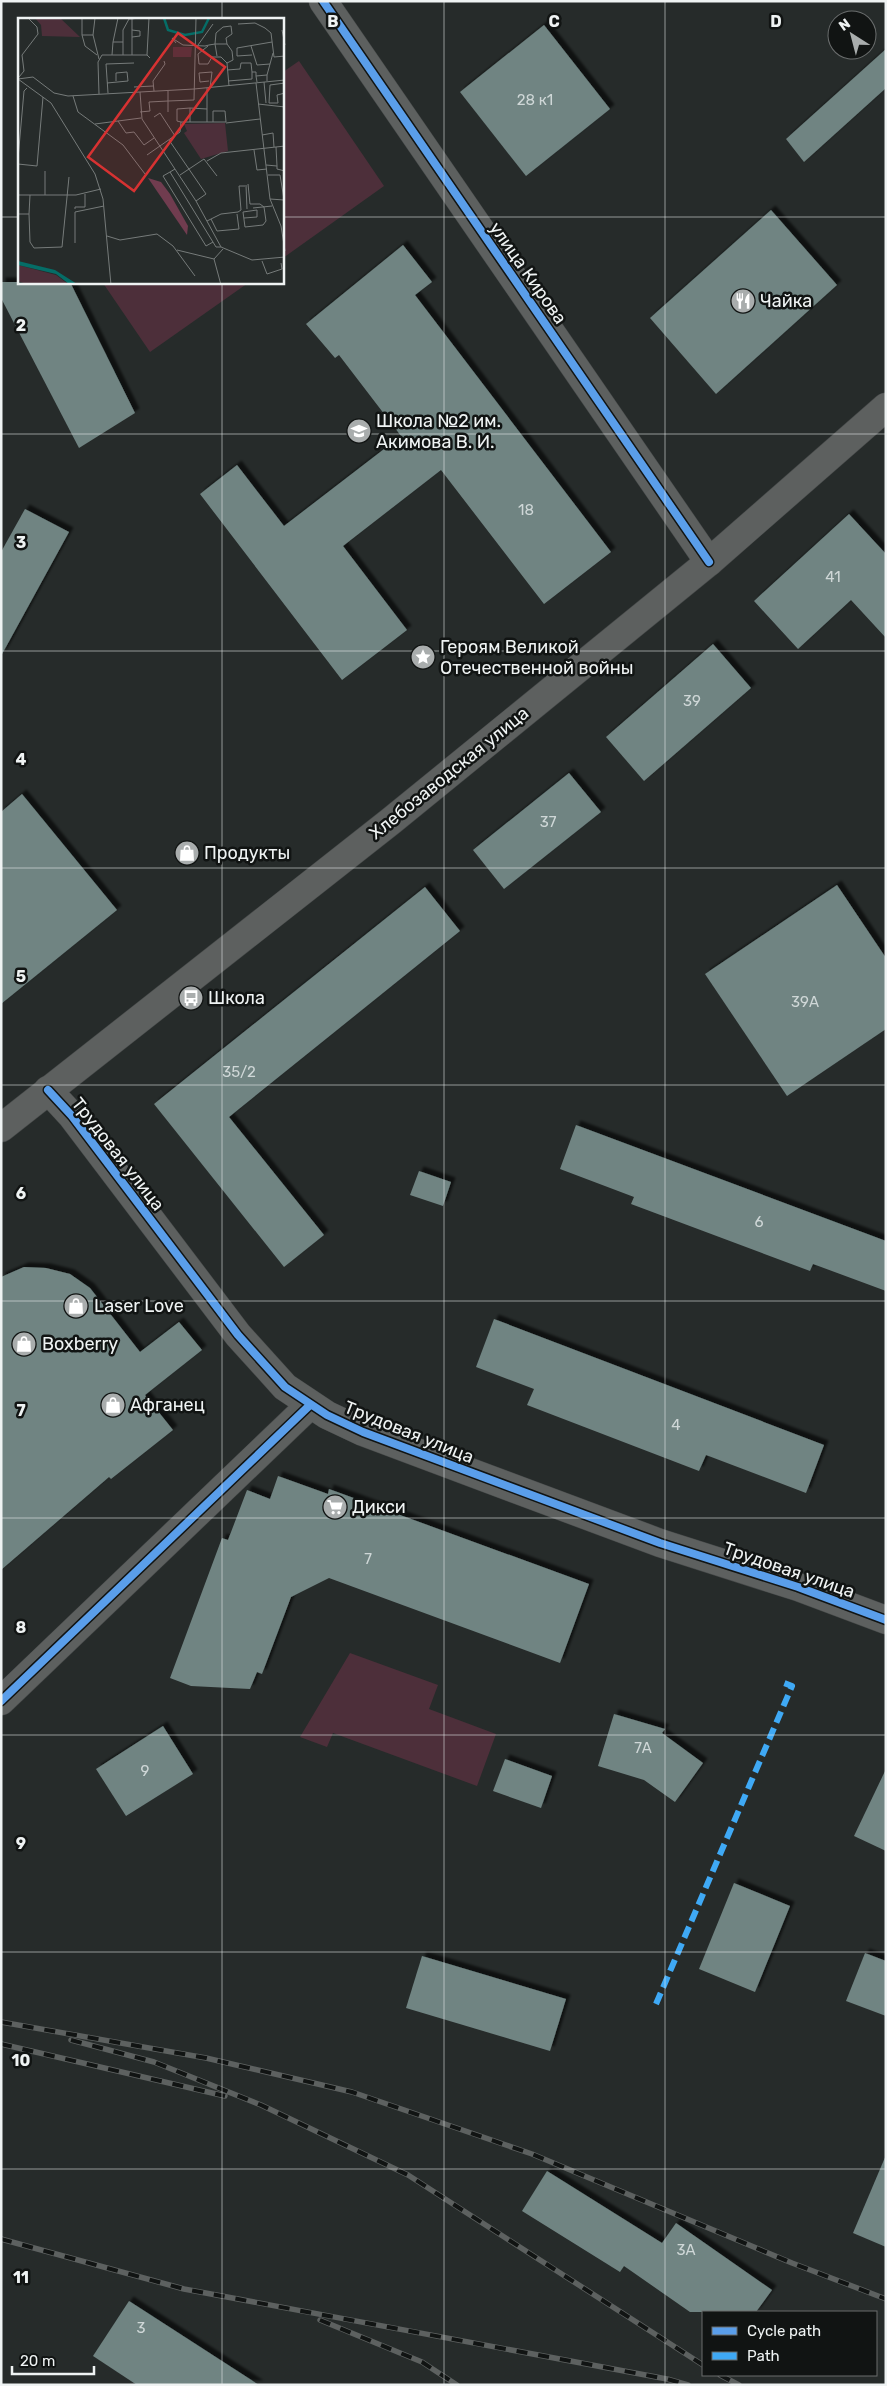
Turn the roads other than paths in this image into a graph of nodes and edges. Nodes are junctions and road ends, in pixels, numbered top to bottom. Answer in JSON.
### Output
{"nodes":[{"id":1,"x":323,"y":1,"type":"edge"},
{"id":2,"x":886,"y":406,"type":"edge"},
{"id":3,"x":709,"y":562,"type":"junction"},
{"id":4,"x":48,"y":1090,"type":"junction"},
{"id":5,"x":1,"y":1128,"type":"edge"},
{"id":6,"x":310,"y":1405,"type":"junction"},
{"id":7,"x":886,"y":1620,"type":"edge"},
{"id":8,"x":1,"y":1701,"type":"edge"}],
"edges":[{"from":1,"to":3,"type":"street","name":"улица Кирова"},
{"from":2,"to":3,"type":"street","name":"Хлебозаводская улица"},
{"from":3,"to":4,"type":"street","name":"Хлебозаводская улица"},
{"from":4,"to":5,"type":"street","name":"Хлебозаводская улица"},
{"from":4,"to":6,"type":"street","name":"Трудовая улица"},
{"from":6,"to":7,"type":"street","name":"Трудовая улица"},
{"from":6,"to":8,"type":"street"}]}
